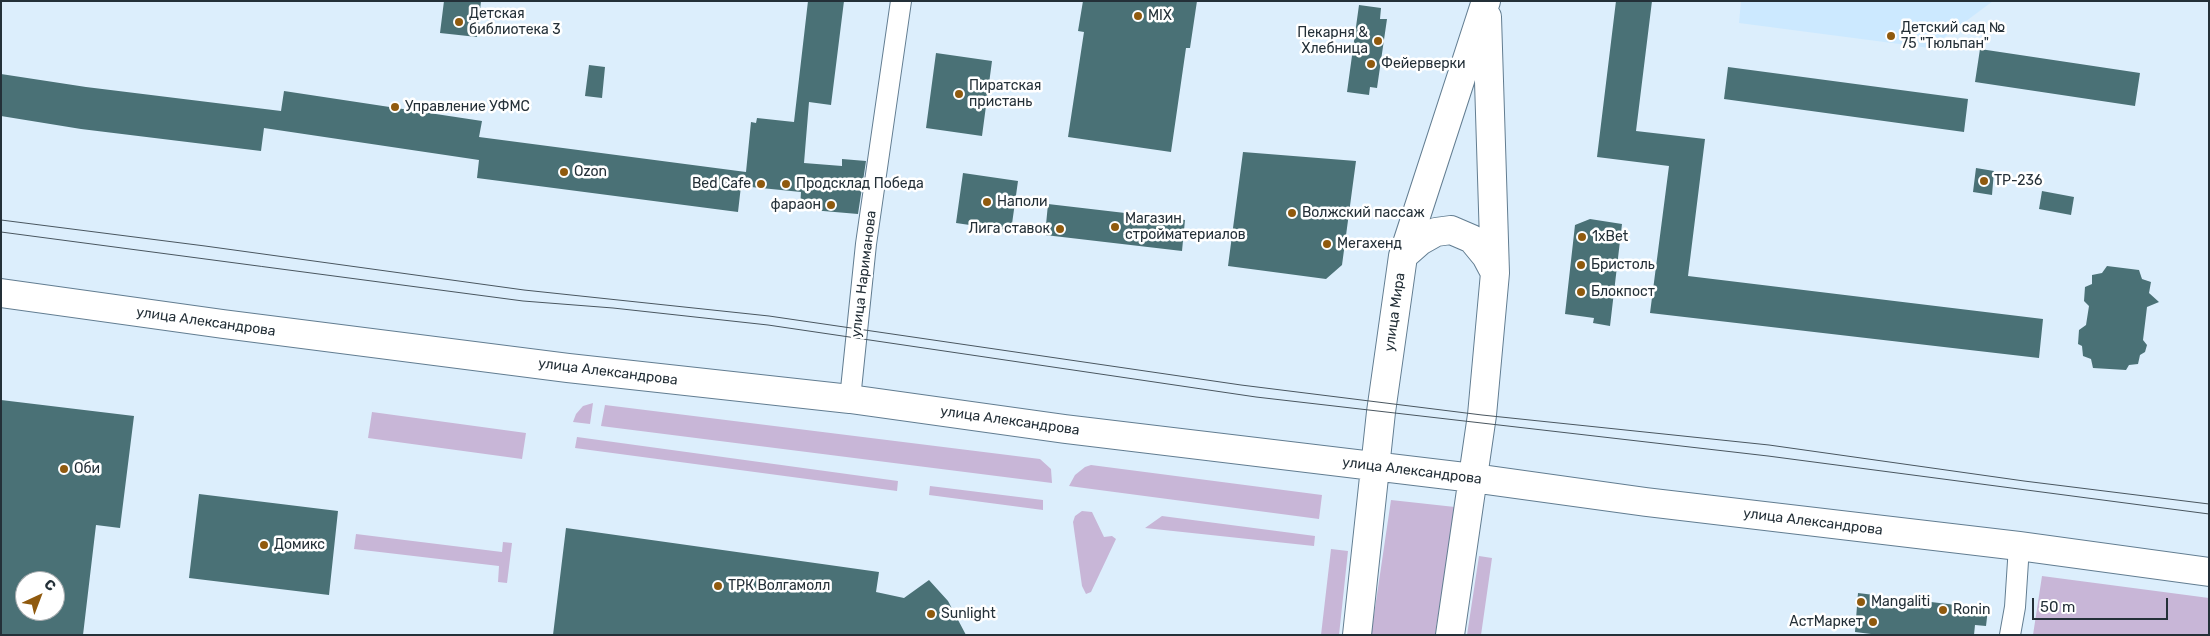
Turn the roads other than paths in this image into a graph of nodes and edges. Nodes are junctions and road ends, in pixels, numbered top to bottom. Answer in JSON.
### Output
{"nodes":[{"id":1,"x":901,"y":1,"type":"edge"},
{"id":2,"x":1486,"y":1,"type":"edge"},
{"id":3,"x":1403,"y":256,"type":"junction"},
{"id":4,"x":1495,"y":273,"type":"junction"},
{"id":5,"x":1,"y":293,"type":"edge"},
{"id":6,"x":850,"y":399,"type":"junction"},
{"id":7,"x":1376,"y":467,"type":"junction"},
{"id":8,"x":1472,"y":478,"type":"junction"},
{"id":9,"x":2019,"y":546,"type":"junction"},
{"id":10,"x":2209,"y":572,"type":"edge"},
{"id":11,"x":1357,"y":635,"type":"edge"},
{"id":12,"x":1450,"y":635,"type":"edge"},
{"id":13,"x":2010,"y":635,"type":"edge"}],
"edges":[{"from":1,"to":6,"type":"street","name":"улица Нариманова"},
{"from":2,"to":3,"type":"main road","name":"улица Мира"},
{"from":2,"to":4,"type":"main road","name":"улица Мира"},
{"from":3,"to":4,"type":"main road"},
{"from":3,"to":7,"type":"main road","name":"улица Мира"},
{"from":4,"to":8,"type":"main road","name":"улица Мира"},
{"from":5,"to":6,"type":"main road","name":"улица Александрова"},
{"from":6,"to":7,"type":"main road","name":"улица Александрова"},
{"from":7,"to":8,"type":"main road","name":"улица Александрова"},
{"from":7,"to":11,"type":"main road","name":"улица Мира"},
{"from":8,"to":9,"type":"main road","name":"улица Александрова"},
{"from":8,"to":12,"type":"main road","name":"улица Мира"},
{"from":9,"to":10,"type":"main road","name":"улица Александрова"},
{"from":9,"to":13,"type":"street"}]}
